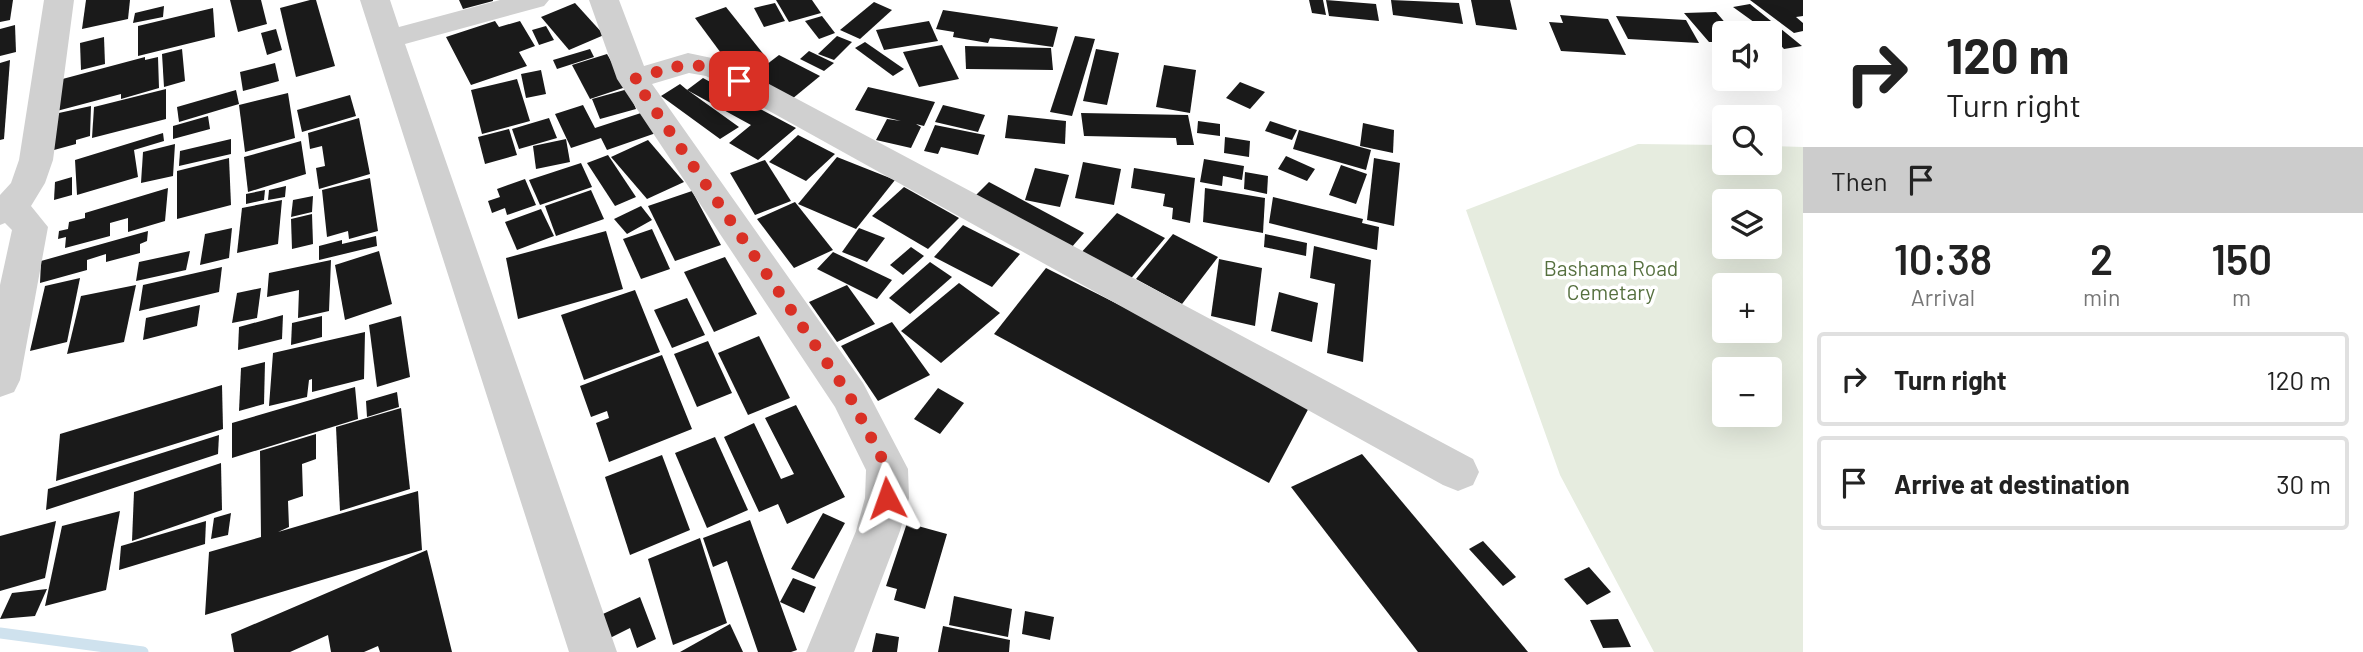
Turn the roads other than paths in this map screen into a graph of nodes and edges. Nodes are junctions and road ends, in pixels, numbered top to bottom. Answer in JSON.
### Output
{"nodes":[{"id":1,"x":59,"y":0,"type":"edge"},
{"id":2,"x":375,"y":0,"type":"edge"},
{"id":3,"x":534,"y":0,"type":"edge"},
{"id":4,"x":604,"y":0,"type":"edge"},
{"id":5,"x":386,"y":40,"type":"junction"},
{"id":6,"x":634,"y":79,"type":"junction"},
{"id":7,"x":6,"y":210,"type":"edge"},
{"id":8,"x":0,"y":380,"type":"edge"},
{"id":9,"x":1458,"y":472,"type":"dead end"},
{"id":10,"x":593,"y":652,"type":"edge"},
{"id":11,"x":830,"y":652,"type":"edge"}],
"edges":[{"from":1,"to":7,"type":"street"},
{"from":2,"to":5,"type":"street"},
{"from":3,"to":5,"type":"street"},
{"from":4,"to":6,"type":"street"},
{"from":5,"to":10,"type":"street"},
{"from":6,"to":9,"type":"street"},
{"from":6,"to":11,"type":"street"},
{"from":7,"to":8,"type":"street"}]}
